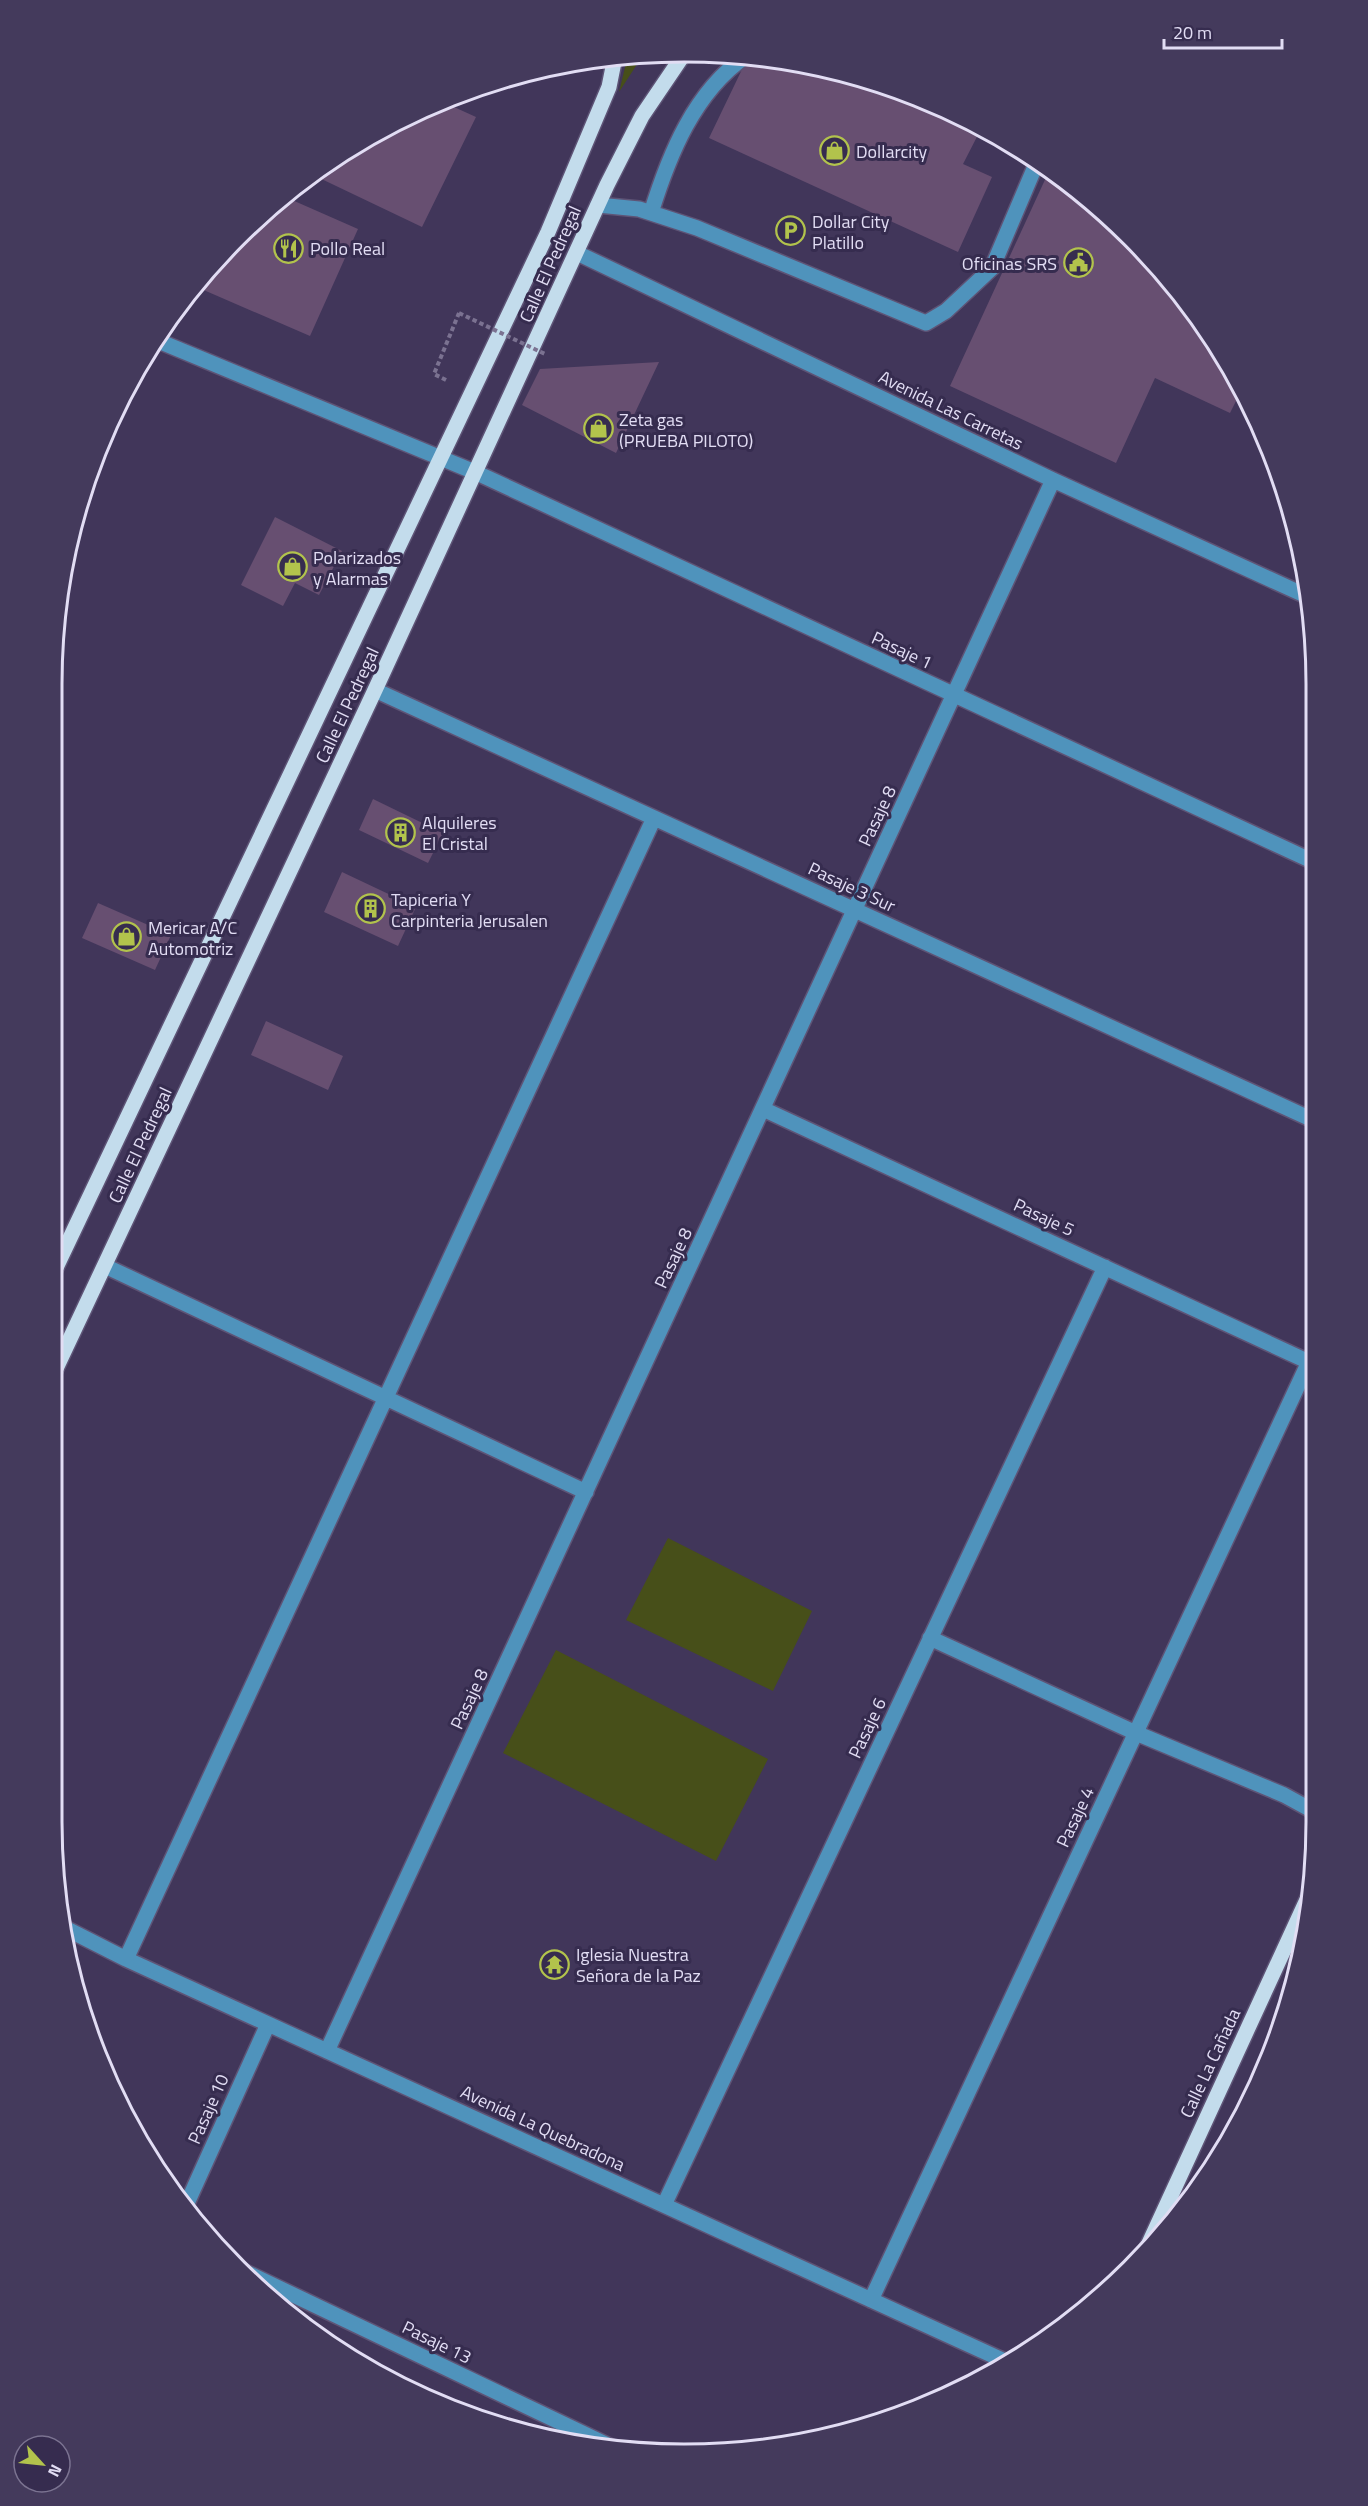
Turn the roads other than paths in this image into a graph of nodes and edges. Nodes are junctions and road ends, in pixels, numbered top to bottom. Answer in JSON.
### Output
{"nodes":[{"id":1,"x":678,"y":62,"type":"edge"},
{"id":2,"x":734,"y":64,"type":"edge"},
{"id":3,"x":613,"y":66,"type":"edge"},
{"id":4,"x":1034,"y":169,"type":"edge"},
{"id":5,"x":598,"y":205,"type":"junction"},
{"id":6,"x":651,"y":213,"type":"junction"},
{"id":7,"x":578,"y":253,"type":"junction"},
{"id":8,"x":163,"y":343,"type":"edge"},
{"id":9,"x":440,"y":457,"type":"junction"},
{"id":10,"x":477,"y":473,"type":"junction"},
{"id":11,"x":1053,"y":480,"type":"junction"},
{"id":12,"x":1299,"y":593,"type":"edge"},
{"id":13,"x":375,"y":690,"type":"junction"},
{"id":14,"x":954,"y":695,"type":"junction"},
{"id":15,"x":654,"y":818,"type":"junction"},
{"id":16,"x":1306,"y":858,"type":"edge"},
{"id":17,"x":855,"y":910,"type":"junction"},
{"id":18,"x":763,"y":1109,"type":"junction"},
{"id":19,"x":1306,"y":1117,"type":"edge"},
{"id":20,"x":62,"y":1255,"type":"edge"},
{"id":21,"x":105,"y":1266,"type":"junction"},
{"id":22,"x":1105,"y":1267,"type":"junction"},
{"id":23,"x":1306,"y":1353,"type":"edge"},
{"id":24,"x":62,"y":1354,"type":"edge"},
{"id":25,"x":1306,"y":1369,"type":"edge"},
{"id":26,"x":386,"y":1397,"type":"junction"},
{"id":27,"x":586,"y":1492,"type":"junction"},
{"id":28,"x":930,"y":1638,"type":"junction"},
{"id":29,"x":1136,"y":1732,"type":"junction"},
{"id":30,"x":1306,"y":1807,"type":"edge"},
{"id":31,"x":1299,"y":1917,"type":"edge"},
{"id":32,"x":71,"y":1931,"type":"edge"},
{"id":33,"x":126,"y":1959,"type":"junction"},
{"id":34,"x":268,"y":2024,"type":"junction"},
{"id":35,"x":327,"y":2051,"type":"junction"},
{"id":36,"x":189,"y":2199,"type":"edge"},
{"id":37,"x":664,"y":2205,"type":"junction"},
{"id":38,"x":1157,"y":2226,"type":"edge"},
{"id":39,"x":265,"y":2281,"type":"edge"},
{"id":40,"x":872,"y":2300,"type":"junction"},
{"id":41,"x":999,"y":2358,"type":"edge"},
{"id":42,"x":591,"y":2437,"type":"edge"}],
"edges":[{"from":1,"to":5,"type":"main road","name":"Calle El Pedregal"},
{"from":2,"to":6,"type":"street"},
{"from":3,"to":9,"type":"main road","name":"Calle El Pedregal"},
{"from":4,"to":6,"type":"street"},
{"from":5,"to":6,"type":"street"},
{"from":5,"to":7,"type":"main road","name":"Calle El Pedregal"},
{"from":7,"to":10,"type":"main road","name":"Calle El Pedregal"},
{"from":7,"to":11,"type":"street","name":"Avenida Las Carretas"},
{"from":8,"to":9,"type":"street","name":"Pasaje 1"},
{"from":9,"to":10,"type":"street","name":"Pasaje 1"},
{"from":9,"to":20,"type":"main road","name":"Calle El Pedregal"},
{"from":10,"to":13,"type":"main road","name":"Calle El Pedregal"},
{"from":10,"to":14,"type":"street","name":"Pasaje 1"},
{"from":11,"to":12,"type":"street","name":"Avenida Las Carretas"},
{"from":11,"to":14,"type":"street","name":"Pasaje 8"},
{"from":13,"to":15,"type":"street","name":"Pasaje 3 Sur"},
{"from":13,"to":21,"type":"main road","name":"Calle El Pedregal"},
{"from":14,"to":16,"type":"street","name":"Pasaje 1"},
{"from":14,"to":17,"type":"street","name":"Pasaje 8"},
{"from":15,"to":17,"type":"street","name":"Pasaje 3 Sur"},
{"from":15,"to":26,"type":"street"},
{"from":17,"to":18,"type":"street","name":"Pasaje 8"},
{"from":17,"to":19,"type":"street","name":"Pasaje 3 Sur"},
{"from":18,"to":22,"type":"street","name":"Pasaje 5"},
{"from":18,"to":27,"type":"street","name":"Pasaje 8"},
{"from":21,"to":24,"type":"main road","name":"Calle El Pedregal"},
{"from":21,"to":26,"type":"street"},
{"from":22,"to":23,"type":"street","name":"Pasaje 5"},
{"from":22,"to":28,"type":"street","name":"Pasaje 6"},
{"from":25,"to":29,"type":"street","name":"Pasaje 4"},
{"from":26,"to":27,"type":"street"},
{"from":26,"to":33,"type":"street"},
{"from":27,"to":35,"type":"street","name":"Pasaje 8"},
{"from":28,"to":29,"type":"street"},
{"from":28,"to":37,"type":"street","name":"Pasaje 6"},
{"from":29,"to":30,"type":"street"},
{"from":29,"to":40,"type":"street","name":"Pasaje 4"},
{"from":31,"to":38,"type":"main road","name":"Calle La Cañada"},
{"from":32,"to":33,"type":"street","name":"Avenida La Quebradona"},
{"from":33,"to":34,"type":"street","name":"Avenida La Quebradona"},
{"from":34,"to":35,"type":"street","name":"Avenida La Quebradona"},
{"from":34,"to":36,"type":"street","name":"Pasaje 10"},
{"from":35,"to":37,"type":"street","name":"Avenida La Quebradona"},
{"from":37,"to":40,"type":"street","name":"Avenida La Quebradona"},
{"from":39,"to":42,"type":"street","name":"Pasaje 13"},
{"from":40,"to":41,"type":"street","name":"Avenida La Quebradona"}]}
